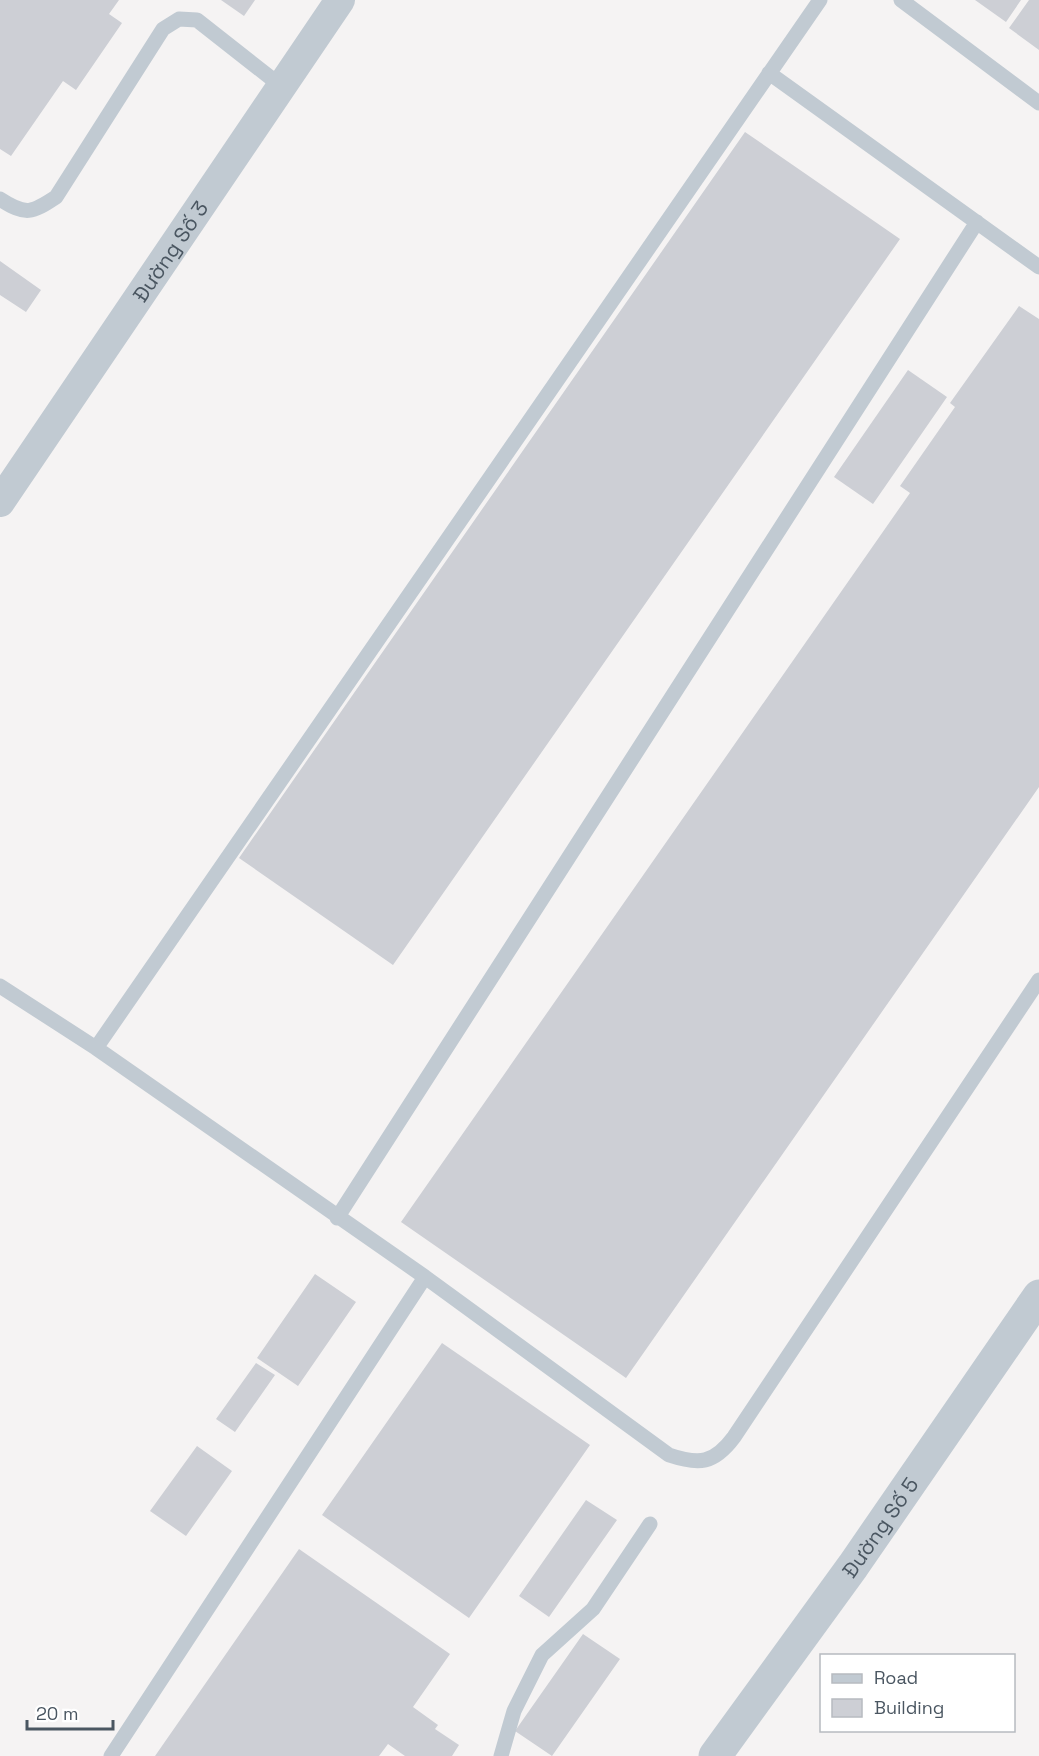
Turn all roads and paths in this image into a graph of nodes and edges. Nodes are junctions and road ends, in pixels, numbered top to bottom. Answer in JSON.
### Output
{"nodes":[{"id":1,"x":340,"y":0,"type":"edge"},
{"id":2,"x":820,"y":0,"type":"edge"},
{"id":3,"x":901,"y":0,"type":"edge"},
{"id":4,"x":769,"y":74,"type":"junction"},
{"id":5,"x":281,"y":86,"type":"junction"},
{"id":6,"x":1039,"y":103,"type":"edge"},
{"id":7,"x":0,"y":199,"type":"edge"},
{"id":8,"x":977,"y":222,"type":"junction"},
{"id":9,"x":1039,"y":267,"type":"edge"},
{"id":10,"x":0,"y":502,"type":"edge"},
{"id":11,"x":1039,"y":980,"type":"edge"},
{"id":12,"x":0,"y":986,"type":"edge"},
{"id":13,"x":96,"y":1048,"type":"junction"},
{"id":14,"x":338,"y":1218,"type":"junction"},
{"id":15,"x":425,"y":1277,"type":"junction"},
{"id":16,"x":1039,"y":1296,"type":"edge"},
{"id":17,"x":650,"y":1524,"type":"dead end"},
{"id":18,"x":111,"y":1756,"type":"edge"},
{"id":19,"x":501,"y":1756,"type":"edge"},
{"id":20,"x":715,"y":1756,"type":"edge"}],
"edges":[{"from":1,"to":5,"type":"street","name":"Đường Số 3"},
{"from":2,"to":4,"type":"lane"},
{"from":3,"to":6,"type":"lane"},
{"from":4,"to":8,"type":"lane"},
{"from":4,"to":13,"type":"lane"},
{"from":5,"to":7,"type":"lane"},
{"from":5,"to":10,"type":"street","name":"Đường Số 3"},
{"from":8,"to":9,"type":"lane"},
{"from":8,"to":14,"type":"lane"},
{"from":11,"to":15,"type":"lane"},
{"from":12,"to":13,"type":"lane"},
{"from":13,"to":14,"type":"lane"},
{"from":14,"to":15,"type":"lane"},
{"from":15,"to":18,"type":"lane"},
{"from":16,"to":20,"type":"street","name":"Đường Số 5"},
{"from":17,"to":19,"type":"lane"}]}
